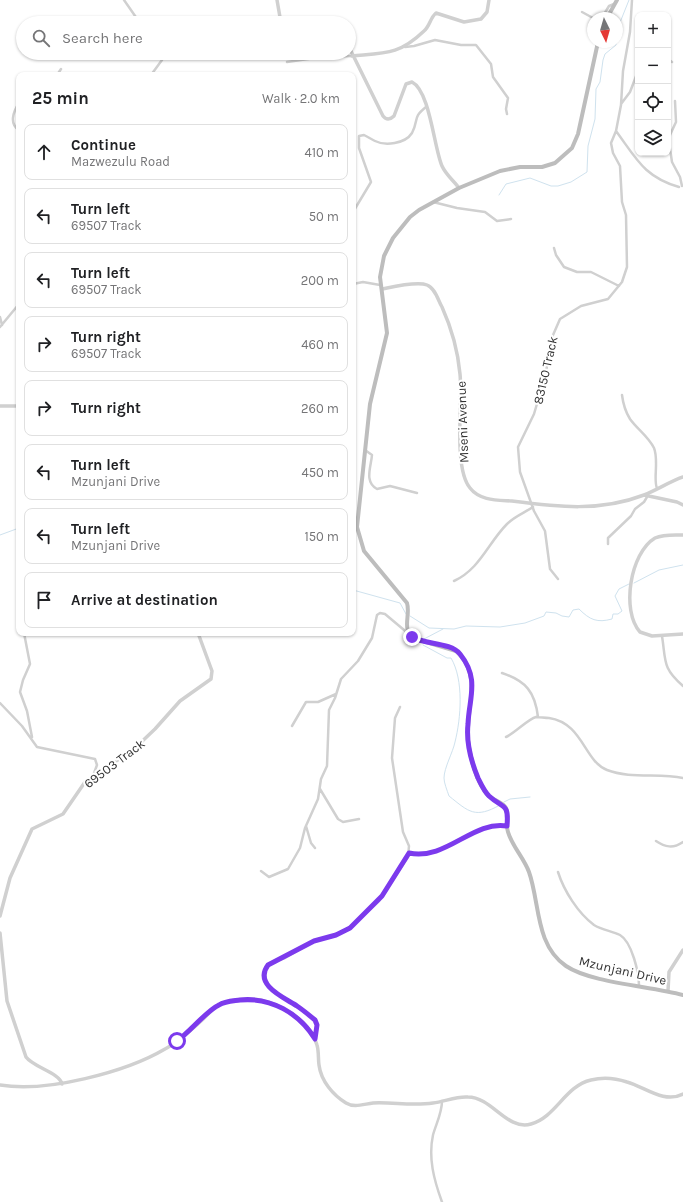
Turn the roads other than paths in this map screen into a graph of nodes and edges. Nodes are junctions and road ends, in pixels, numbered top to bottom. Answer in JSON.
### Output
{"nodes":[{"id":1,"x":124,"y":0,"type":"edge"},
{"id":2,"x":277,"y":0,"type":"edge"},
{"id":3,"x":489,"y":0,"type":"edge"},
{"id":4,"x":632,"y":0,"type":"edge"},
{"id":5,"x":615,"y":2,"type":"edge"},
{"id":6,"x":582,"y":12,"type":"dead end"},
{"id":7,"x":605,"y":12,"type":"edge"},
{"id":8,"x":610,"y":12,"type":"edge"},
{"id":9,"x":587,"y":15,"type":"edge"},
{"id":10,"x":135,"y":16,"type":"edge"},
{"id":11,"x":280,"y":16,"type":"edge"},
{"id":12,"x":405,"y":47,"type":"junction"},
{"id":13,"x":597,"y":48,"type":"edge"},
{"id":14,"x":356,"y":56,"type":"edge"},
{"id":15,"x":162,"y":60,"type":"edge"},
{"id":16,"x":302,"y":60,"type":"edge"},
{"id":17,"x":354,"y":60,"type":"edge"},
{"id":18,"x":288,"y":62,"type":"dead end"},
{"id":19,"x":61,"y":68,"type":"dead end"},
{"id":20,"x":59,"y":72,"type":"edge"},
{"id":21,"x":152,"y":72,"type":"edge"},
{"id":22,"x":635,"y":80,"type":"edge"},
{"id":23,"x":675,"y":101,"type":"dead end"},
{"id":24,"x":621,"y":105,"type":"junction"},
{"id":25,"x":426,"y":107,"type":"junction"},
{"id":26,"x":16,"y":108,"type":"edge"},
{"id":27,"x":507,"y":114,"type":"dead end"},
{"id":28,"x":16,"y":128,"type":"edge"},
{"id":29,"x":616,"y":131,"type":"junction"},
{"id":30,"x":683,"y":187,"type":"edge"},
{"id":31,"x":459,"y":188,"type":"junction"},
{"id":32,"x":433,"y":202,"type":"junction"},
{"id":33,"x":356,"y":207,"type":"edge"},
{"id":34,"x":511,"y":219,"type":"dead end"},
{"id":35,"x":554,"y":248,"type":"dead end"},
{"id":36,"x":356,"y":283,"type":"edge"},
{"id":37,"x":619,"y":286,"type":"junction"},
{"id":38,"x":381,"y":287,"type":"junction"},
{"id":39,"x":16,"y":308,"type":"edge"},
{"id":40,"x":0,"y":317,"type":"edge"},
{"id":41,"x":1,"y":326,"type":"edge"},
{"id":42,"x":622,"y":395,"type":"dead end"},
{"id":43,"x":0,"y":406,"type":"edge"},
{"id":44,"x":16,"y":406,"type":"edge"},
{"id":45,"x":365,"y":450,"type":"junction"},
{"id":46,"x":683,"y":477,"type":"edge"},
{"id":47,"x":657,"y":488,"type":"junction"},
{"id":48,"x":417,"y":492,"type":"dead end"},
{"id":49,"x":645,"y":496,"type":"junction"},
{"id":50,"x":683,"y":505,"type":"edge"},
{"id":51,"x":533,"y":506,"type":"junction"},
{"id":52,"x":356,"y":519,"type":"edge"},
{"id":53,"x":356,"y":530,"type":"edge"},
{"id":54,"x":683,"y":535,"type":"edge"},
{"id":55,"x":608,"y":544,"type":"dead end"},
{"id":56,"x":558,"y":579,"type":"dead end"},
{"id":57,"x":454,"y":581,"type":"dead end"},
{"id":58,"x":683,"y":634,"type":"edge"},
{"id":59,"x":410,"y":635,"type":"junction"},
{"id":60,"x":25,"y":636,"type":"edge"},
{"id":61,"x":199,"y":636,"type":"edge"},
{"id":62,"x":662,"y":636,"type":"junction"},
{"id":63,"x":502,"y":673,"type":"dead end"},
{"id":64,"x":683,"y":686,"type":"edge"},
{"id":65,"x":337,"y":694,"type":"junction"},
{"id":66,"x":0,"y":703,"type":"edge"},
{"id":67,"x":400,"y":707,"type":"dead end"},
{"id":68,"x":538,"y":717,"type":"junction"},
{"id":69,"x":292,"y":726,"type":"dead end"},
{"id":70,"x":506,"y":737,"type":"dead end"},
{"id":71,"x":32,"y":738,"type":"junction"},
{"id":72,"x":683,"y":778,"type":"edge"},
{"id":73,"x":93,"y":779,"type":"junction"},
{"id":74,"x":320,"y":788,"type":"junction"},
{"id":75,"x":359,"y":819,"type":"dead end"},
{"id":76,"x":306,"y":826,"type":"junction"},
{"id":77,"x":507,"y":826,"type":"junction"},
{"id":78,"x":656,"y":841,"type":"dead end"},
{"id":79,"x":683,"y":842,"type":"edge"},
{"id":80,"x":315,"y":848,"type":"dead end"},
{"id":81,"x":409,"y":853,"type":"junction"},
{"id":82,"x":261,"y":871,"type":"dead end"},
{"id":83,"x":558,"y":872,"type":"dead end"},
{"id":84,"x":0,"y":916,"type":"edge"},
{"id":85,"x":0,"y":933,"type":"edge"},
{"id":86,"x":683,"y":950,"type":"edge"},
{"id":87,"x":639,"y":986,"type":"junction"},
{"id":88,"x":668,"y":991,"type":"junction"},
{"id":89,"x":683,"y":995,"type":"edge"},
{"id":90,"x":315,"y":1039,"type":"junction"},
{"id":91,"x":62,"y":1084,"type":"junction"},
{"id":92,"x":0,"y":1085,"type":"edge"},
{"id":93,"x":683,"y":1094,"type":"edge"},
{"id":94,"x":442,"y":1101,"type":"junction"},
{"id":95,"x":442,"y":1202,"type":"edge"}],
"edges":[{"from":1,"to":10,"type":"street"},
{"from":2,"to":11,"type":"street"},
{"from":3,"to":12,"type":"street"},
{"from":4,"to":24,"type":"street"},
{"from":5,"to":7,"type":"street"},
{"from":5,"to":8,"type":"main road"},
{"from":6,"to":9,"type":"street"},
{"from":12,"to":14,"type":"street"},
{"from":12,"to":27,"type":"street"},
{"from":13,"to":31,"type":"main road"},
{"from":15,"to":21,"type":"street"},
{"from":16,"to":18,"type":"street"},
{"from":17,"to":25,"type":"street"},
{"from":19,"to":20,"type":"street"},
{"from":22,"to":24,"type":"street"},
{"from":23,"to":30,"type":"street"},
{"from":24,"to":29,"type":"street","name":"83150 Track"},
{"from":25,"to":31,"type":"street"},
{"from":25,"to":33,"type":"street"},
{"from":26,"to":28,"type":"street"},
{"from":29,"to":30,"type":"street"},
{"from":29,"to":37,"type":"street","name":"83150 Track"},
{"from":31,"to":32,"type":"main road"},
{"from":32,"to":34,"type":"street"},
{"from":32,"to":38,"type":"main road"},
{"from":35,"to":37,"type":"street"},
{"from":36,"to":38,"type":"street"},
{"from":37,"to":51,"type":"street","name":"83150 Track"},
{"from":38,"to":45,"type":"main road"},
{"from":38,"to":51,"type":"street","name":"Mseni Avenue"},
{"from":39,"to":41,"type":"street"},
{"from":40,"to":41,"type":"street"},
{"from":42,"to":47,"type":"street"},
{"from":43,"to":44,"type":"street"},
{"from":45,"to":48,"type":"street"},
{"from":45,"to":52,"type":"main road"},
{"from":46,"to":47,"type":"street"},
{"from":47,"to":49,"type":"street"},
{"from":49,"to":50,"type":"street","name":"Mseni Avenue"},
{"from":49,"to":51,"type":"street","name":"Mseni Avenue"},
{"from":49,"to":55,"type":"street"},
{"from":51,"to":56,"type":"street","name":"83150 Track"},
{"from":51,"to":57,"type":"street"},
{"from":53,"to":59,"type":"main road"},
{"from":54,"to":62,"type":"street"},
{"from":58,"to":62,"type":"street"},
{"from":59,"to":65,"type":"street"},
{"from":59,"to":77,"type":"main road","name":"Mzunjani Drive"},
{"from":60,"to":71,"type":"street"},
{"from":61,"to":73,"type":"street","name":"69503 Track"},
{"from":62,"to":64,"type":"street"},
{"from":63,"to":68,"type":"street"},
{"from":65,"to":69,"type":"street"},
{"from":65,"to":74,"type":"street"},
{"from":66,"to":71,"type":"street"},
{"from":67,"to":81,"type":"street"},
{"from":68,"to":70,"type":"street"},
{"from":68,"to":72,"type":"street"},
{"from":71,"to":73,"type":"street"},
{"from":73,"to":84,"type":"street","name":"69503 Track"},
{"from":74,"to":75,"type":"street"},
{"from":74,"to":76,"type":"street"},
{"from":76,"to":80,"type":"street"},
{"from":76,"to":82,"type":"street"},
{"from":77,"to":81,"type":"street"},
{"from":77,"to":87,"type":"main road","name":"Mzunjani Drive"},
{"from":78,"to":79,"type":"street"},
{"from":81,"to":90,"type":"street"},
{"from":83,"to":87,"type":"street"},
{"from":85,"to":91,"type":"street"},
{"from":86,"to":88,"type":"street"},
{"from":87,"to":88,"type":"main road","name":"Mzunjani Drive"},
{"from":88,"to":89,"type":"main road","name":"Mzunjani Drive"},
{"from":90,"to":91,"type":"street"},
{"from":90,"to":94,"type":"street"},
{"from":91,"to":92,"type":"street"},
{"from":93,"to":94,"type":"street"},
{"from":94,"to":95,"type":"street"}]}
